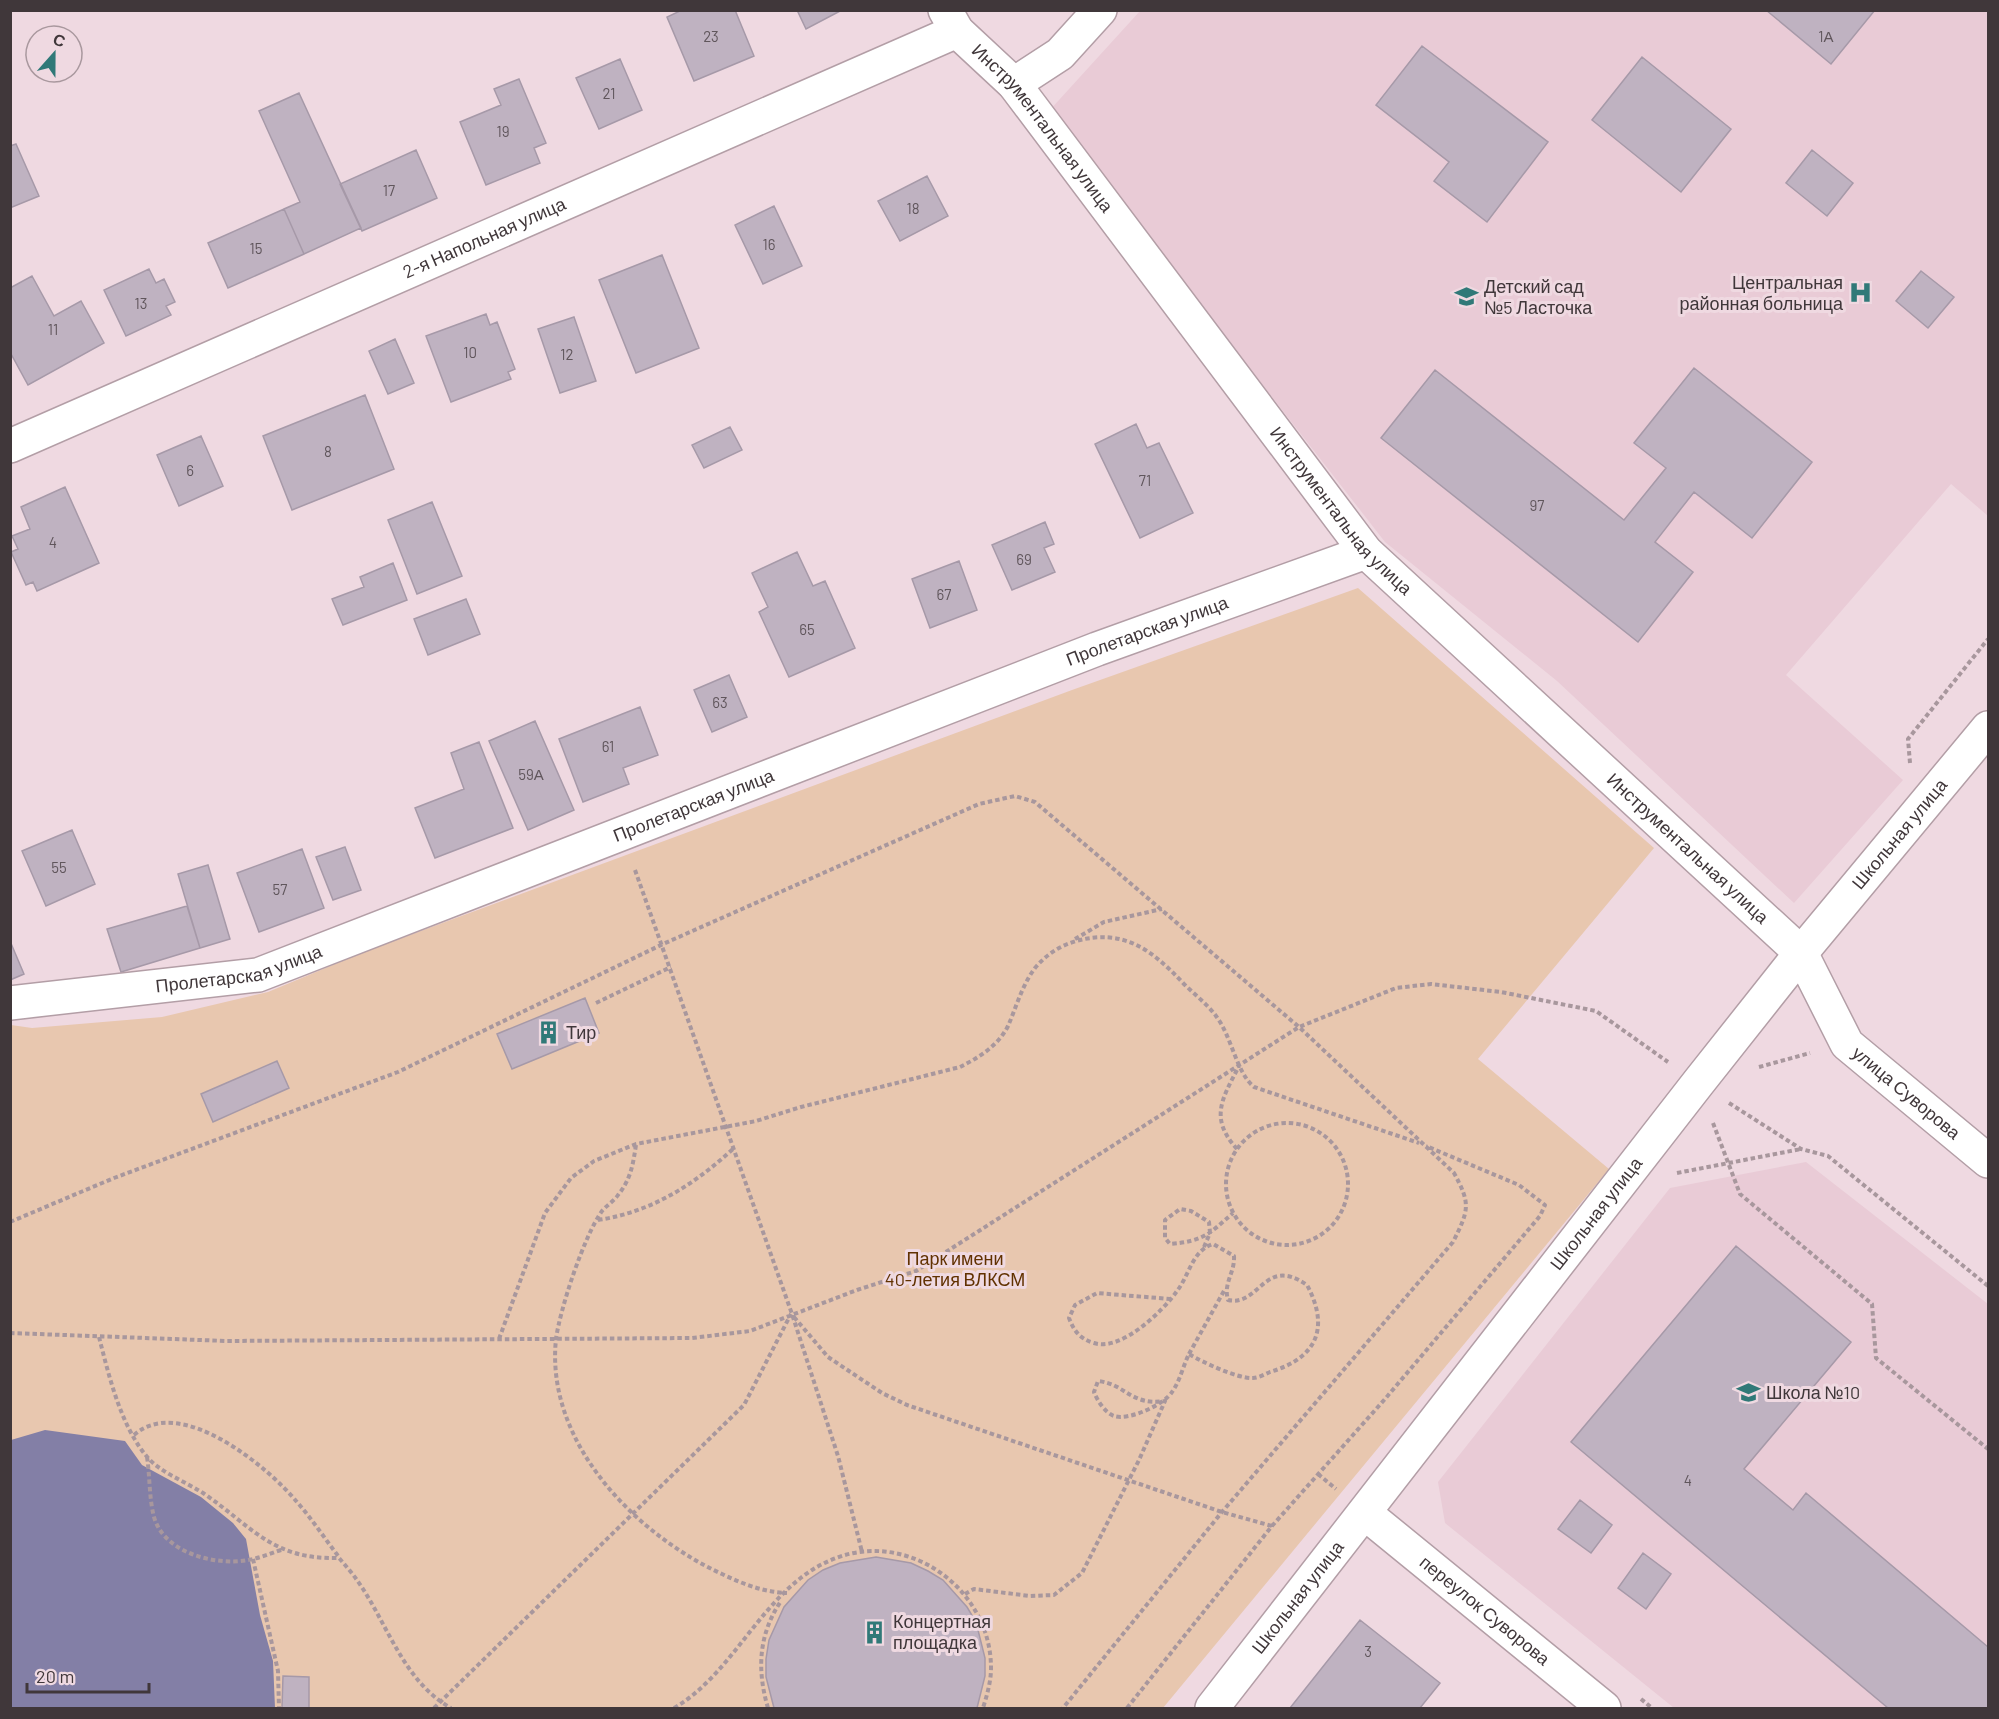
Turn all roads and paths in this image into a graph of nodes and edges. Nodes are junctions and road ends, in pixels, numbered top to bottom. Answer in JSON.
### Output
{"nodes":[{"id":1,"x":1100,"y":10,"type":"edge"},
{"id":2,"x":951,"y":21,"type":"edge"},
{"id":3,"x":1014,"y":84,"type":"junction"},
{"id":4,"x":10,"y":446,"type":"edge"},
{"id":5,"x":1366,"y":552,"type":"junction"},
{"id":6,"x":1989,"y":639,"type":"edge"},
{"id":7,"x":1989,"y":728,"type":"edge"},
{"id":8,"x":1914,"y":817,"type":"junction"},
{"id":9,"x":621,"y":832,"type":"junction"},
{"id":10,"x":1162,"y":909,"type":"junction"},
{"id":11,"x":1070,"y":943,"type":"junction"},
{"id":12,"x":663,"y":944,"type":"junction"},
{"id":13,"x":1801,"y":953,"type":"junction"},
{"id":14,"x":671,"y":967,"type":"junction"},
{"id":15,"x":10,"y":1003,"type":"edge"},
{"id":16,"x":596,"y":1003,"type":"dead end"},
{"id":17,"x":1299,"y":1027,"type":"junction"},
{"id":18,"x":1847,"y":1044,"type":"junction"},
{"id":19,"x":1240,"y":1065,"type":"junction"},
{"id":20,"x":1755,"y":1068,"type":"dead end"},
{"id":21,"x":1698,"y":1083,"type":"junction"},
{"id":22,"x":727,"y":1127,"type":"junction"},
{"id":23,"x":636,"y":1144,"type":"junction"},
{"id":24,"x":1423,"y":1145,"type":"junction"},
{"id":25,"x":734,"y":1148,"type":"junction"},
{"id":26,"x":1237,"y":1149,"type":"junction"},
{"id":27,"x":1989,"y":1161,"type":"edge"},
{"id":28,"x":1233,"y":1213,"type":"junction"},
{"id":29,"x":598,"y":1220,"type":"junction"},
{"id":30,"x":10,"y":1222,"type":"edge"},
{"id":31,"x":1210,"y":1233,"type":"junction"},
{"id":32,"x":1203,"y":1248,"type":"junction"},
{"id":33,"x":1989,"y":1286,"type":"edge"},
{"id":34,"x":1225,"y":1289,"type":"junction"},
{"id":35,"x":1170,"y":1299,"type":"junction"},
{"id":36,"x":792,"y":1314,"type":"junction"},
{"id":37,"x":10,"y":1333,"type":"edge"},
{"id":38,"x":99,"y":1337,"type":"junction"},
{"id":39,"x":499,"y":1339,"type":"junction"},
{"id":40,"x":556,"y":1340,"type":"junction"},
{"id":41,"x":1189,"y":1354,"type":"junction"},
{"id":42,"x":1165,"y":1401,"type":"junction"},
{"id":43,"x":134,"y":1435,"type":"junction"},
{"id":44,"x":1989,"y":1449,"type":"edge"},
{"id":45,"x":147,"y":1456,"type":"junction"},
{"id":46,"x":1128,"y":1480,"type":"junction"},
{"id":47,"x":1222,"y":1512,"type":"junction"},
{"id":48,"x":632,"y":1514,"type":"junction"},
{"id":49,"x":1366,"y":1514,"type":"junction"},
{"id":50,"x":1272,"y":1526,"type":"junction"},
{"id":51,"x":284,"y":1550,"type":"junction"},
{"id":52,"x":862,"y":1552,"type":"junction"},
{"id":53,"x":253,"y":1558,"type":"junction"},
{"id":54,"x":339,"y":1558,"type":"junction"},
{"id":55,"x":786,"y":1593,"type":"junction"},
{"id":56,"x":965,"y":1594,"type":"junction"},
{"id":57,"x":440,"y":1703,"type":"junction"},
{"id":58,"x":279,"y":1708,"type":"edge"},
{"id":59,"x":434,"y":1708,"type":"edge"},
{"id":60,"x":451,"y":1708,"type":"edge"},
{"id":61,"x":674,"y":1708,"type":"edge"},
{"id":62,"x":768,"y":1708,"type":"edge"},
{"id":63,"x":983,"y":1708,"type":"edge"},
{"id":64,"x":1063,"y":1708,"type":"edge"},
{"id":65,"x":1127,"y":1708,"type":"edge"},
{"id":66,"x":1212,"y":1708,"type":"edge"},
{"id":67,"x":1604,"y":1708,"type":"edge"}],
"edges":[{"from":1,"to":3,"type":"street"},
{"from":2,"to":3,"type":"street","name":"Инструментальная улица"},
{"from":2,"to":4,"type":"street","name":"2-я Напольная улица"},
{"from":3,"to":5,"type":"street","name":"Инструментальная улица"},
{"from":5,"to":9,"type":"street","name":"Пролетарская улица"},
{"from":5,"to":13,"type":"street","name":"Инструментальная улица"},
{"from":6,"to":8,"type":"path"},
{"from":7,"to":8,"type":"street","name":"Школьная улица"},
{"from":8,"to":13,"type":"street","name":"Школьная улица"},
{"from":9,"to":12,"type":"path"},
{"from":9,"to":15,"type":"street","name":"Пролетарская улица"},
{"from":10,"to":11,"type":"path"},
{"from":10,"to":12,"type":"path"},
{"from":10,"to":17,"type":"path"},
{"from":11,"to":19,"type":"path"},
{"from":11,"to":22,"type":"path"},
{"from":12,"to":14,"type":"path"},
{"from":12,"to":30,"type":"path"},
{"from":13,"to":18,"type":"street","name":"улица Суворова"},
{"from":13,"to":21,"type":"street","name":"Школьная улица"},
{"from":14,"to":16,"type":"path"},
{"from":14,"to":22,"type":"path"},
{"from":17,"to":19,"type":"path"},
{"from":17,"to":21,"type":"path"},
{"from":17,"to":24,"type":"path"},
{"from":18,"to":20,"type":"path"},
{"from":18,"to":27,"type":"street","name":"улица Суворова"},
{"from":19,"to":24,"type":"path"},
{"from":19,"to":26,"type":"path"},
{"from":19,"to":36,"type":"path"},
{"from":21,"to":33,"type":"path"},
{"from":21,"to":44,"type":"path"},
{"from":21,"to":49,"type":"street","name":"Школьная улица"},
{"from":22,"to":23,"type":"path"},
{"from":22,"to":25,"type":"path"},
{"from":23,"to":29,"type":"path"},
{"from":23,"to":39,"type":"path"},
{"from":24,"to":47,"type":"path"},
{"from":24,"to":50,"type":"path"},
{"from":25,"to":29,"type":"path"},
{"from":25,"to":36,"type":"path"},
{"from":26,"to":28,"type":"path"},
{"from":26,"to":28,"type":"path"},
{"from":28,"to":31,"type":"path"},
{"from":29,"to":40,"type":"path"},
{"from":31,"to":31,"type":"path"},
{"from":31,"to":32,"type":"path"},
{"from":32,"to":34,"type":"path"},
{"from":32,"to":35,"type":"path"},
{"from":34,"to":41,"type":"path"},
{"from":34,"to":41,"type":"path"},
{"from":35,"to":35,"type":"path"},
{"from":36,"to":40,"type":"path"},
{"from":36,"to":46,"type":"path"},
{"from":36,"to":48,"type":"path"},
{"from":36,"to":52,"type":"path"},
{"from":37,"to":38,"type":"path"},
{"from":38,"to":39,"type":"path"},
{"from":38,"to":43,"type":"path"},
{"from":39,"to":40,"type":"path"},
{"from":40,"to":48,"type":"path"},
{"from":41,"to":42,"type":"path"},
{"from":42,"to":42,"type":"path"},
{"from":42,"to":46,"type":"path"},
{"from":43,"to":45,"type":"path"},
{"from":43,"to":54,"type":"path"},
{"from":45,"to":51,"type":"path"},
{"from":45,"to":53,"type":"path"},
{"from":46,"to":47,"type":"path"},
{"from":46,"to":56,"type":"path"},
{"from":47,"to":50,"type":"path"},
{"from":47,"to":64,"type":"path"},
{"from":48,"to":55,"type":"path"},
{"from":48,"to":57,"type":"path"},
{"from":49,"to":66,"type":"street","name":"Школьная улица"},
{"from":49,"to":67,"type":"street","name":"переулок Суворова"},
{"from":50,"to":65,"type":"path"},
{"from":51,"to":53,"type":"path"},
{"from":51,"to":54,"type":"path"},
{"from":52,"to":55,"type":"path"},
{"from":52,"to":56,"type":"path"},
{"from":53,"to":58,"type":"path"},
{"from":54,"to":57,"type":"path"},
{"from":55,"to":61,"type":"path"},
{"from":55,"to":62,"type":"path"},
{"from":56,"to":63,"type":"path"},
{"from":57,"to":59,"type":"path"},
{"from":57,"to":60,"type":"path"}]}
